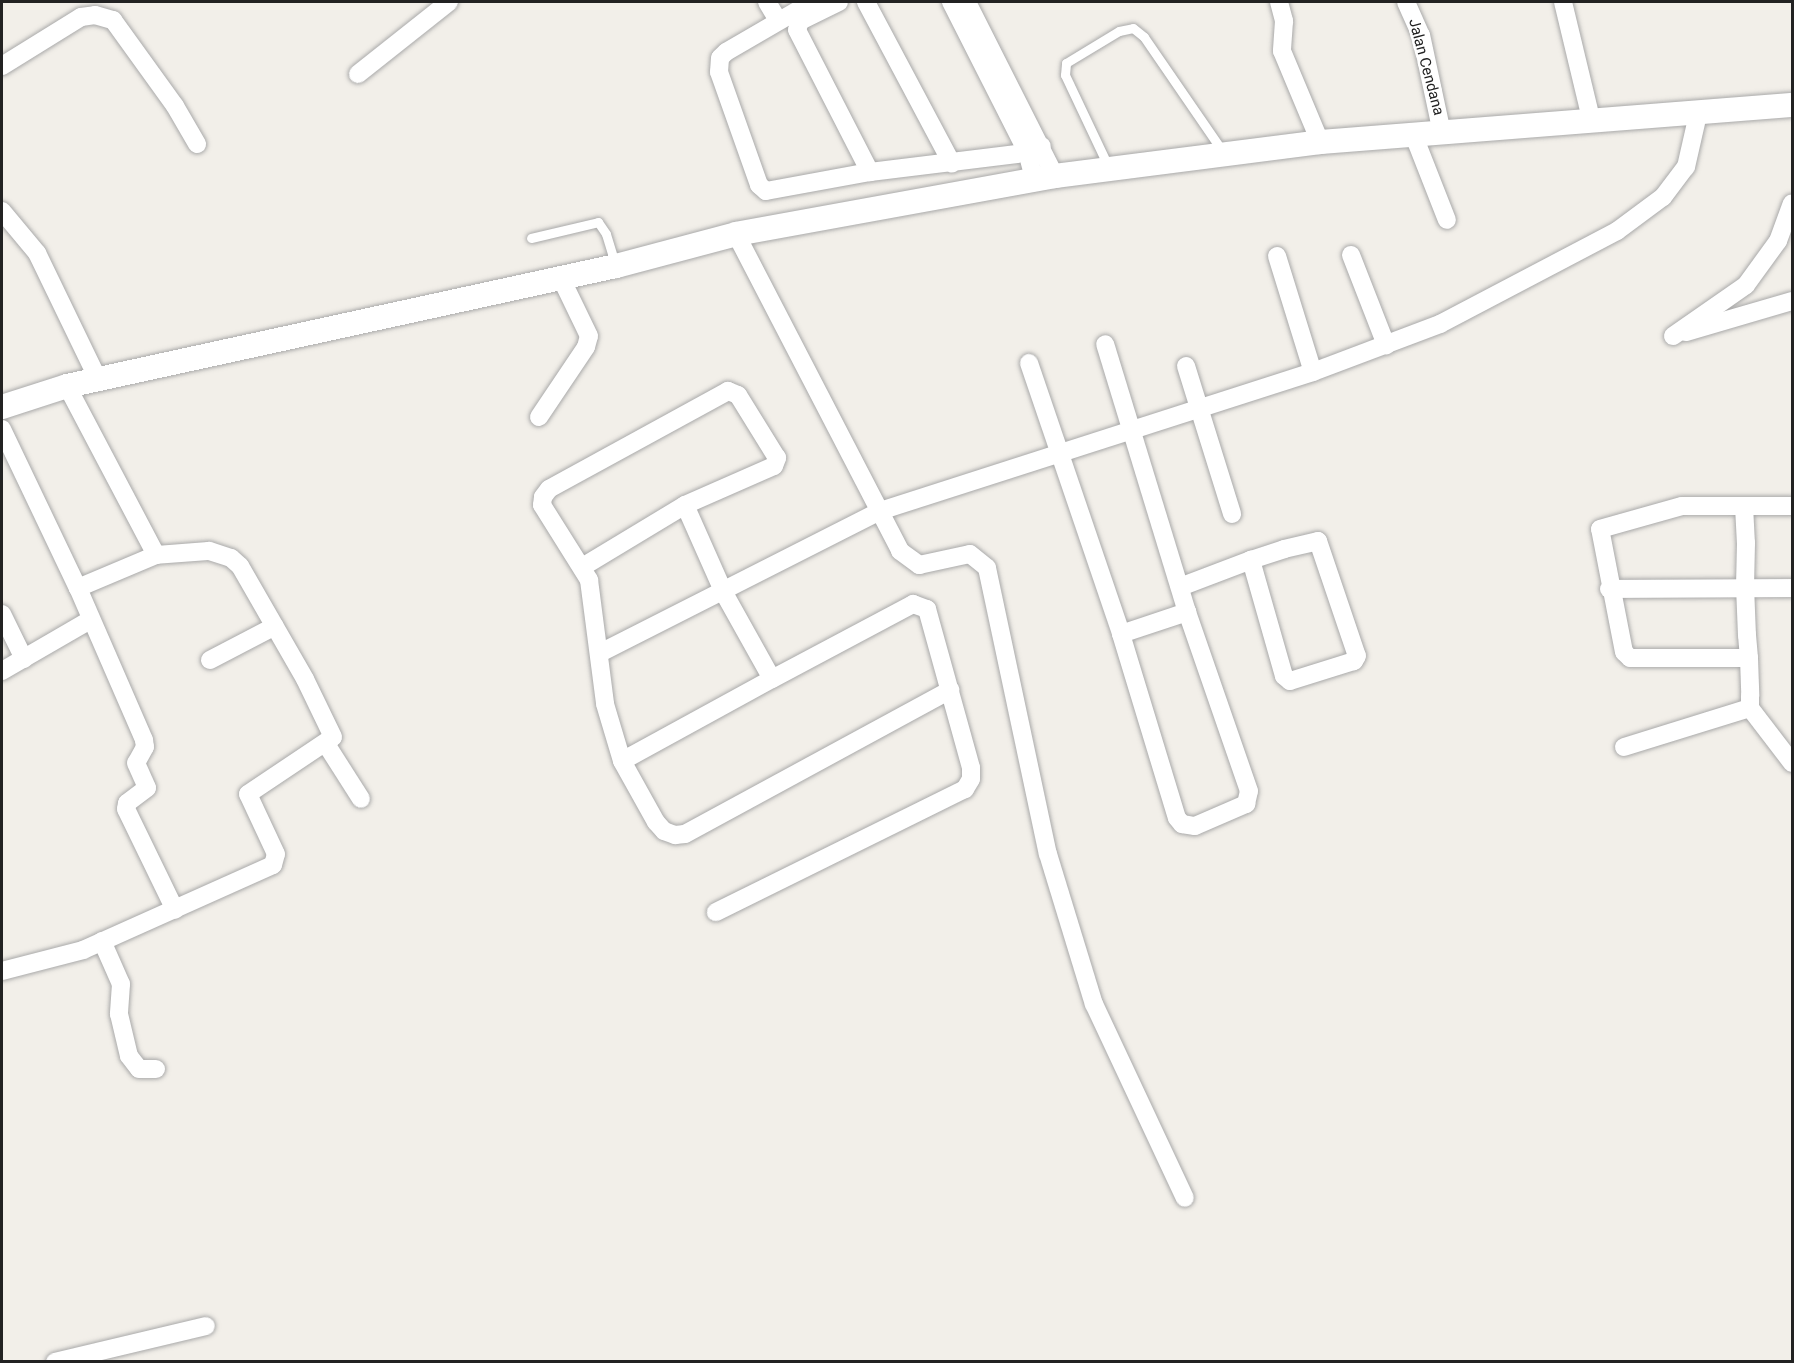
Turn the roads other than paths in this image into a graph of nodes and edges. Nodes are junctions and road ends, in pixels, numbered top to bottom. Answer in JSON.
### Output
{"nodes":[{"id":1,"x":449,"y":2,"type":"edge"},
{"id":2,"x":767,"y":2,"type":"edge"},
{"id":3,"x":812,"y":2,"type":"edge"},
{"id":4,"x":839,"y":2,"type":"edge"},
{"id":5,"x":866,"y":2,"type":"edge"},
{"id":6,"x":951,"y":2,"type":"edge"},
{"id":7,"x":967,"y":2,"type":"edge"},
{"id":8,"x":1279,"y":2,"type":"edge"},
{"id":9,"x":1406,"y":2,"type":"edge"},
{"id":10,"x":1563,"y":2,"type":"edge"},
{"id":11,"x":784,"y":11,"type":"edge"},
{"id":12,"x":2,"y":66,"type":"edge"},
{"id":13,"x":358,"y":74,"type":"dead end"},
{"id":14,"x":1792,"y":105,"type":"edge"},
{"id":15,"x":1699,"y":110,"type":"junction"},
{"id":16,"x":1591,"y":119,"type":"junction"},
{"id":17,"x":1442,"y":133,"type":"junction"},
{"id":18,"x":1414,"y":136,"type":"junction"},
{"id":19,"x":1320,"y":142,"type":"junction"},
{"id":20,"x":197,"y":144,"type":"dead end"},
{"id":21,"x":1035,"y":149,"type":"junction"},
{"id":22,"x":1225,"y":154,"type":"junction"},
{"id":23,"x":952,"y":164,"type":"junction"},
{"id":24,"x":1109,"y":168,"type":"junction"},
{"id":25,"x":870,"y":172,"type":"junction"},
{"id":26,"x":1044,"y":177,"type":"junction"},
{"id":27,"x":1792,"y":203,"type":"edge"},
{"id":28,"x":2,"y":212,"type":"edge"},
{"id":29,"x":1447,"y":220,"type":"dead end"},
{"id":30,"x":736,"y":234,"type":"junction"},
{"id":31,"x":531,"y":238,"type":"dead end"},
{"id":32,"x":1351,"y":255,"type":"dead end"},
{"id":33,"x":1277,"y":256,"type":"dead end"},
{"id":34,"x":616,"y":266,"type":"junction"},
{"id":35,"x":560,"y":276,"type":"junction"},
{"id":36,"x":1792,"y":301,"type":"edge"},
{"id":37,"x":1105,"y":344,"type":"dead end"},
{"id":38,"x":1386,"y":345,"type":"junction"},
{"id":39,"x":1029,"y":363,"type":"dead end"},
{"id":40,"x":1186,"y":366,"type":"dead end"},
{"id":41,"x":1313,"y":372,"type":"junction"},
{"id":42,"x":98,"y":379,"type":"junction"},
{"id":43,"x":67,"y":386,"type":"junction"},
{"id":44,"x":2,"y":407,"type":"edge"},
{"id":45,"x":1199,"y":409,"type":"junction"},
{"id":46,"x":539,"y":417,"type":"dead end"},
{"id":47,"x":2,"y":429,"type":"edge"},
{"id":48,"x":1131,"y":430,"type":"junction"},
{"id":49,"x":1059,"y":452,"type":"junction"},
{"id":50,"x":685,"y":505,"type":"junction"},
{"id":51,"x":1744,"y":506,"type":"junction"},
{"id":52,"x":1792,"y":506,"type":"edge"},
{"id":53,"x":880,"y":511,"type":"junction"},
{"id":54,"x":1232,"y":513,"type":"dead end"},
{"id":55,"x":156,"y":555,"type":"junction"},
{"id":56,"x":1251,"y":560,"type":"junction"},
{"id":57,"x":584,"y":566,"type":"junction"},
{"id":58,"x":1745,"y":586,"type":"junction"},
{"id":59,"x":1180,"y":587,"type":"junction"},
{"id":60,"x":78,"y":588,"type":"junction"},
{"id":61,"x":1792,"y":588,"type":"edge"},
{"id":62,"x":1609,"y":589,"type":"junction"},
{"id":63,"x":723,"y":593,"type":"junction"},
{"id":64,"x":1187,"y":612,"type":"junction"},
{"id":65,"x":2,"y":614,"type":"edge"},
{"id":66,"x":90,"y":620,"type":"junction"},
{"id":67,"x":275,"y":626,"type":"junction"},
{"id":68,"x":1121,"y":634,"type":"junction"},
{"id":69,"x":600,"y":652,"type":"junction"},
{"id":70,"x":1749,"y":658,"type":"junction"},
{"id":71,"x":24,"y":659,"type":"junction"},
{"id":72,"x":210,"y":660,"type":"dead end"},
{"id":73,"x":2,"y":671,"type":"edge"},
{"id":74,"x":771,"y":679,"type":"junction"},
{"id":75,"x":950,"y":690,"type":"junction"},
{"id":76,"x":1750,"y":708,"type":"junction"},
{"id":77,"x":326,"y":744,"type":"junction"},
{"id":78,"x":1624,"y":747,"type":"dead end"},
{"id":79,"x":622,"y":761,"type":"junction"},
{"id":80,"x":1792,"y":763,"type":"edge"},
{"id":81,"x":362,"y":799,"type":"dead end"},
{"id":82,"x":175,"y":910,"type":"junction"},
{"id":83,"x":716,"y":912,"type":"dead end"},
{"id":84,"x":102,"y":941,"type":"junction"},
{"id":85,"x":2,"y":971,"type":"edge"},
{"id":86,"x":156,"y":1069,"type":"dead end"},
{"id":87,"x":1185,"y":1198,"type":"dead end"},
{"id":88,"x":206,"y":1326,"type":"dead end"},
{"id":89,"x":55,"y":1362,"type":"edge"}],
"edges":[{"from":1,"to":13,"type":"street"},
{"from":2,"to":11,"type":"street"},
{"from":3,"to":11,"type":"street"},
{"from":4,"to":25,"type":"street"},
{"from":5,"to":23,"type":"street"},
{"from":6,"to":21,"type":"street"},
{"from":7,"to":21,"type":"street"},
{"from":8,"to":19,"type":"street"},
{"from":9,"to":17,"type":"street","name":"Jalan Cendana"},
{"from":10,"to":16,"type":"street"},
{"from":11,"to":25,"type":"street"},
{"from":12,"to":20,"type":"street"},
{"from":14,"to":15,"type":"street"},
{"from":15,"to":16,"type":"street"},
{"from":15,"to":38,"type":"street"},
{"from":16,"to":17,"type":"street"},
{"from":17,"to":18,"type":"street"},
{"from":18,"to":19,"type":"street"},
{"from":18,"to":29,"type":"street"},
{"from":19,"to":22,"type":"street"},
{"from":21,"to":23,"type":"street"},
{"from":21,"to":26,"type":"street"},
{"from":22,"to":24,"type":"street"},
{"from":22,"to":24,"type":"lane"},
{"from":23,"to":25,"type":"street"},
{"from":24,"to":26,"type":"street"},
{"from":26,"to":30,"type":"street"},
{"from":27,"to":36,"type":"street"},
{"from":28,"to":42,"type":"street"},
{"from":30,"to":34,"type":"street"},
{"from":30,"to":53,"type":"street"},
{"from":31,"to":34,"type":"lane"},
{"from":32,"to":38,"type":"street"},
{"from":33,"to":41,"type":"street"},
{"from":34,"to":35,"type":"street"},
{"from":35,"to":42,"type":"street"},
{"from":35,"to":46,"type":"street"},
{"from":37,"to":48,"type":"street"},
{"from":38,"to":41,"type":"street"},
{"from":39,"to":49,"type":"street"},
{"from":40,"to":45,"type":"street"},
{"from":41,"to":45,"type":"street"},
{"from":42,"to":43,"type":"street"},
{"from":43,"to":44,"type":"street"},
{"from":43,"to":55,"type":"street"},
{"from":45,"to":48,"type":"street"},
{"from":45,"to":54,"type":"street"},
{"from":47,"to":60,"type":"street"},
{"from":48,"to":49,"type":"street"},
{"from":48,"to":59,"type":"street"},
{"from":49,"to":53,"type":"street"},
{"from":49,"to":68,"type":"street"},
{"from":50,"to":57,"type":"street"},
{"from":50,"to":57,"type":"street"},
{"from":50,"to":63,"type":"street"},
{"from":51,"to":52,"type":"street"},
{"from":51,"to":58,"type":"street"},
{"from":51,"to":62,"type":"street"},
{"from":53,"to":63,"type":"street"},
{"from":53,"to":87,"type":"street"},
{"from":55,"to":60,"type":"street"},
{"from":55,"to":67,"type":"street"},
{"from":56,"to":56,"type":"street"},
{"from":56,"to":59,"type":"street"},
{"from":57,"to":69,"type":"street"},
{"from":58,"to":61,"type":"street"},
{"from":58,"to":62,"type":"street"},
{"from":58,"to":70,"type":"street"},
{"from":59,"to":64,"type":"street"},
{"from":60,"to":66,"type":"street"},
{"from":62,"to":70,"type":"street"},
{"from":63,"to":69,"type":"street"},
{"from":63,"to":74,"type":"street"},
{"from":64,"to":68,"type":"street"},
{"from":64,"to":68,"type":"street"},
{"from":65,"to":71,"type":"street"},
{"from":66,"to":71,"type":"street"},
{"from":66,"to":82,"type":"street"},
{"from":67,"to":72,"type":"street"},
{"from":67,"to":77,"type":"street"},
{"from":69,"to":79,"type":"street"},
{"from":70,"to":76,"type":"street"},
{"from":71,"to":73,"type":"street"},
{"from":74,"to":75,"type":"street"},
{"from":74,"to":79,"type":"street"},
{"from":75,"to":79,"type":"street"},
{"from":75,"to":83,"type":"street"},
{"from":76,"to":78,"type":"street"},
{"from":76,"to":80,"type":"street"},
{"from":77,"to":81,"type":"street"},
{"from":77,"to":82,"type":"street"},
{"from":82,"to":84,"type":"street"},
{"from":84,"to":85,"type":"street"},
{"from":84,"to":86,"type":"street"},
{"from":88,"to":89,"type":"street"}]}
